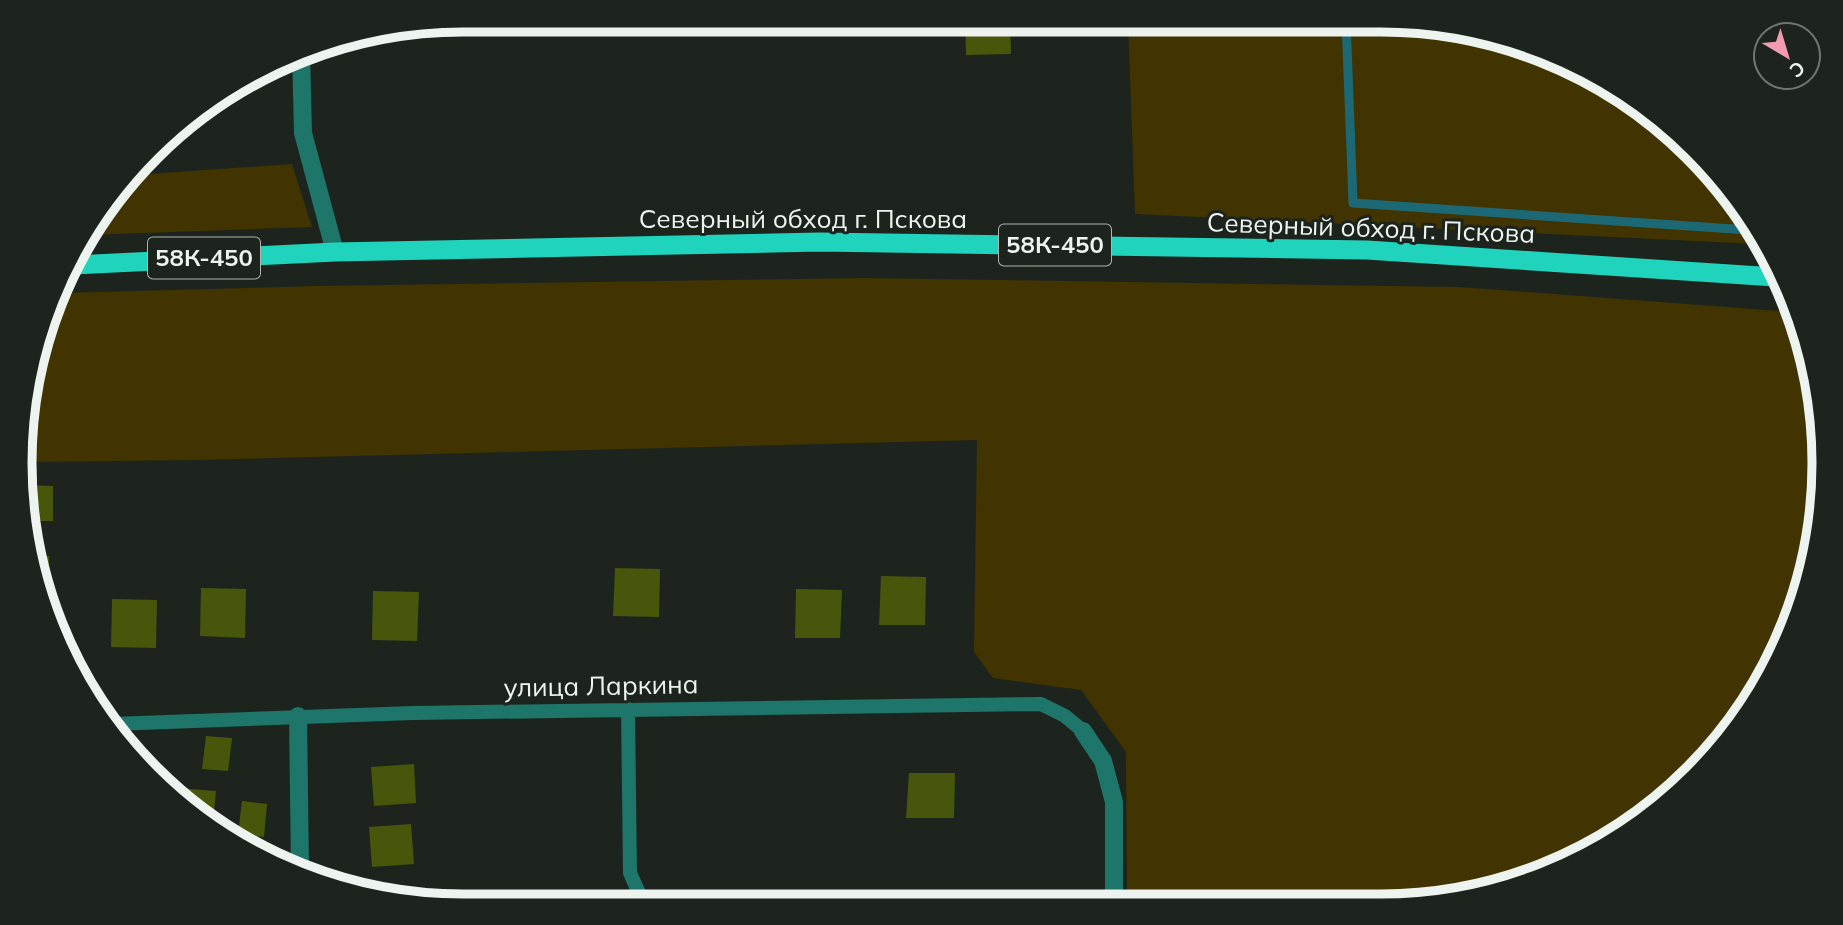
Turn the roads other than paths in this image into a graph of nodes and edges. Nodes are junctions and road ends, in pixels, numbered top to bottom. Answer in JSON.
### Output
{"nodes":[{"id":1,"x":301,"y":63,"type":"edge"},
{"id":2,"x":335,"y":252,"type":"junction"},
{"id":3,"x":80,"y":265,"type":"edge"},
{"id":4,"x":1769,"y":277,"type":"edge"},
{"id":5,"x":628,"y":709,"type":"junction"},
{"id":6,"x":298,"y":716,"type":"junction"},
{"id":7,"x":120,"y":724,"type":"edge"},
{"id":8,"x":1083,"y":731,"type":"joint"},
{"id":9,"x":300,"y":862,"type":"edge"},
{"id":10,"x":639,"y":894,"type":"edge"},
{"id":11,"x":1114,"y":894,"type":"edge"}],
"edges":[{"from":1,"to":2,"type":"street"},
{"from":2,"to":3,"type":"highway","number":"58К-450"},
{"from":2,"to":4,"type":"highway","name":"Северный обход г. Пскова","number":"58К-450"},
{"from":5,"to":6,"type":"lane","name":"улица Ларкина"},
{"from":5,"to":8,"type":"lane","name":"улица Ларкина"},
{"from":5,"to":10,"type":"lane"},
{"from":6,"to":7,"type":"lane","name":"улица Ларкина"},
{"from":6,"to":9,"type":"street"},
{"from":8,"to":11,"type":"street"}]}
